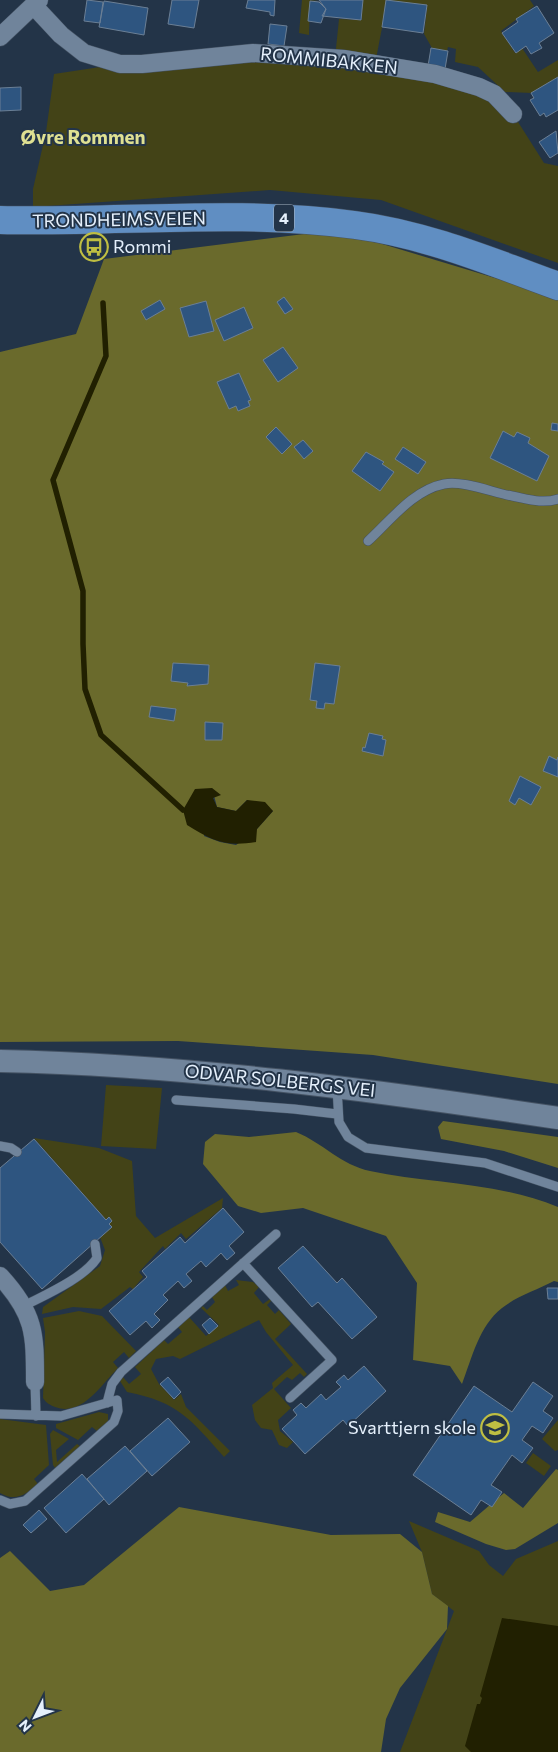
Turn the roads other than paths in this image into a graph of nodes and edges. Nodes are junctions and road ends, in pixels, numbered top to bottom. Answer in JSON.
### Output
{"nodes":[{"id":1,"x":36,"y":3,"type":"edge"},
{"id":2,"x":0,"y":36,"type":"edge"},
{"id":3,"x":513,"y":114,"type":"dead end"},
{"id":4,"x":0,"y":220,"type":"edge"},
{"id":5,"x":558,"y":286,"type":"edge"},
{"id":6,"x":558,"y":499,"type":"edge"},
{"id":7,"x":368,"y":541,"type":"dead end"},
{"id":8,"x":0,"y":1061,"type":"edge"},
{"id":9,"x":337,"y":1086,"type":"junction"},
{"id":10,"x":176,"y":1100,"type":"dead end"},
{"id":11,"x":337,"y":1114,"type":"junction"},
{"id":12,"x":558,"y":1118,"type":"edge"},
{"id":13,"x":0,"y":1146,"type":"edge"},
{"id":14,"x":18,"y":1152,"type":"dead end"},
{"id":15,"x":558,"y":1187,"type":"edge"},
{"id":16,"x":276,"y":1234,"type":"dead end"},
{"id":17,"x":96,"y":1244,"type":"dead end"},
{"id":18,"x":243,"y":1263,"type":"junction"},
{"id":19,"x":0,"y":1276,"type":"edge"},
{"id":20,"x":24,"y":1306,"type":"junction"},
{"id":21,"x":35,"y":1382,"type":"joint"},
{"id":22,"x":290,"y":1398,"type":"dead end"},
{"id":23,"x":107,"y":1403,"type":"junction"},
{"id":24,"x":0,"y":1414,"type":"edge"},
{"id":25,"x":36,"y":1416,"type":"junction"},
{"id":26,"x":0,"y":1500,"type":"edge"}],
"edges":[{"from":1,"to":2,"type":"street"},
{"from":1,"to":3,"type":"street","name":"ROMMIBAKKEN"},
{"from":4,"to":5,"type":"highway","name":"TRONDHEIMSVEIEN","number":"4"},
{"from":6,"to":7,"type":"lane"},
{"from":8,"to":9,"type":"street","name":"ODVAR SOLBERGS VEI"},
{"from":9,"to":11,"type":"lane"},
{"from":9,"to":12,"type":"street","name":"ODVAR SOLBERGS VEI"},
{"from":10,"to":11,"type":"lane"},
{"from":11,"to":15,"type":"lane"},
{"from":13,"to":14,"type":"lane"},
{"from":16,"to":18,"type":"lane"},
{"from":17,"to":20,"type":"lane"},
{"from":18,"to":22,"type":"lane"},
{"from":18,"to":23,"type":"lane"},
{"from":19,"to":20,"type":"street"},
{"from":20,"to":21,"type":"street"},
{"from":21,"to":25,"type":"lane"},
{"from":23,"to":25,"type":"lane"},
{"from":23,"to":26,"type":"lane"},
{"from":24,"to":25,"type":"lane"}]}
